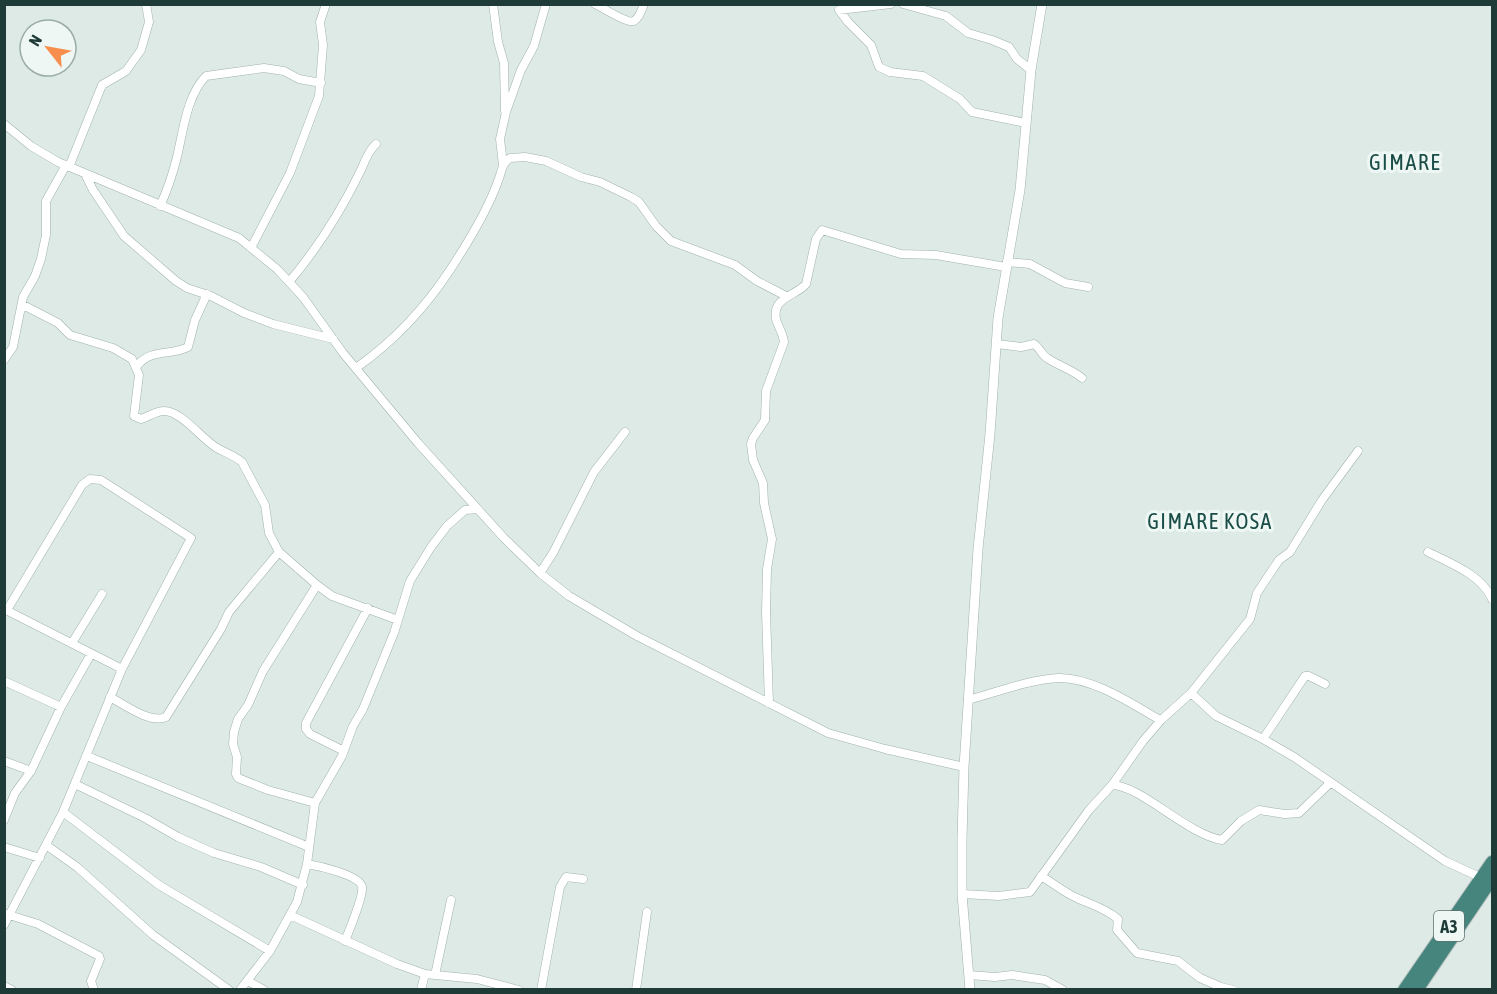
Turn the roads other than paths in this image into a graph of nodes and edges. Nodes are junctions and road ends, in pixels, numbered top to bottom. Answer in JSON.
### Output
{"nodes":[{"id":1,"x":146,"y":4,"type":"edge"},
{"id":2,"x":327,"y":4,"type":"edge"},
{"id":3,"x":493,"y":4,"type":"edge"},
{"id":4,"x":546,"y":4,"type":"edge"},
{"id":5,"x":595,"y":4,"type":"edge"},
{"id":6,"x":644,"y":4,"type":"edge"},
{"id":7,"x":891,"y":4,"type":"edge"},
{"id":8,"x":903,"y":4,"type":"edge"},
{"id":9,"x":1042,"y":4,"type":"edge"},
{"id":10,"x":1031,"y":70,"type":"junction"},
{"id":11,"x":321,"y":83,"type":"junction"},
{"id":12,"x":506,"y":112,"type":"junction"},
{"id":13,"x":1026,"y":123,"type":"junction"},
{"id":14,"x":4,"y":124,"type":"edge"},
{"id":15,"x":376,"y":144,"type":"dead end"},
{"id":16,"x":503,"y":165,"type":"junction"},
{"id":17,"x":67,"y":166,"type":"junction"},
{"id":18,"x":85,"y":174,"type":"junction"},
{"id":19,"x":160,"y":206,"type":"junction"},
{"id":20,"x":251,"y":248,"type":"junction"},
{"id":21,"x":1006,"y":264,"type":"junction"},
{"id":22,"x":289,"y":282,"type":"junction"},
{"id":23,"x":1088,"y":286,"type":"dead end"},
{"id":24,"x":207,"y":294,"type":"junction"},
{"id":25,"x":786,"y":296,"type":"junction"},
{"id":26,"x":23,"y":305,"type":"junction"},
{"id":27,"x":333,"y":339,"type":"junction"},
{"id":28,"x":997,"y":344,"type":"junction"},
{"id":29,"x":4,"y":360,"type":"edge"},
{"id":30,"x":137,"y":363,"type":"junction"},
{"id":31,"x":356,"y":368,"type":"junction"},
{"id":32,"x":1082,"y":378,"type":"dead end"},
{"id":33,"x":626,"y":432,"type":"dead end"},
{"id":34,"x":1358,"y":451,"type":"dead end"},
{"id":35,"x":469,"y":498,"type":"junction"},
{"id":36,"x":478,"y":509,"type":"junction"},
{"id":37,"x":465,"y":510,"type":"junction"},
{"id":38,"x":279,"y":552,"type":"junction"},
{"id":39,"x":1428,"y":552,"type":"dead end"},
{"id":40,"x":540,"y":573,"type":"junction"},
{"id":41,"x":317,"y":585,"type":"junction"},
{"id":42,"x":102,"y":594,"type":"dead end"},
{"id":43,"x":1492,"y":599,"type":"edge"},
{"id":44,"x":368,"y":608,"type":"junction"},
{"id":45,"x":6,"y":609,"type":"edge"},
{"id":46,"x":398,"y":620,"type":"junction"},
{"id":47,"x":72,"y":643,"type":"junction"},
{"id":48,"x":91,"y":654,"type":"junction"},
{"id":49,"x":122,"y":669,"type":"junction"},
{"id":50,"x":4,"y":681,"type":"edge"},
{"id":51,"x":1325,"y":684,"type":"dead end"},
{"id":52,"x":1191,"y":693,"type":"junction"},
{"id":53,"x":110,"y":697,"type":"junction"},
{"id":54,"x":968,"y":700,"type":"junction"},
{"id":55,"x":769,"y":703,"type":"junction"},
{"id":56,"x":61,"y":706,"type":"junction"},
{"id":57,"x":1160,"y":720,"type":"junction"},
{"id":58,"x":1263,"y":739,"type":"junction"},
{"id":59,"x":344,"y":751,"type":"junction"},
{"id":60,"x":87,"y":756,"type":"junction"},
{"id":61,"x":4,"y":761,"type":"edge"},
{"id":62,"x":963,"y":767,"type":"junction"},
{"id":63,"x":31,"y":771,"type":"junction"},
{"id":64,"x":1330,"y":783,"type":"junction"},
{"id":65,"x":75,"y":784,"type":"junction"},
{"id":66,"x":1112,"y":785,"type":"junction"},
{"id":67,"x":315,"y":803,"type":"junction"},
{"id":68,"x":63,"y":812,"type":"junction"},
{"id":69,"x":4,"y":820,"type":"edge"},
{"id":70,"x":46,"y":845,"type":"junction"},
{"id":71,"x":4,"y":847,"type":"edge"},
{"id":72,"x":309,"y":847,"type":"junction"},
{"id":73,"x":40,"y":858,"type":"junction"},
{"id":74,"x":1492,"y":862,"type":"edge"},
{"id":75,"x":308,"y":864,"type":"junction"},
{"id":76,"x":1041,"y":876,"type":"junction"},
{"id":77,"x":1487,"y":878,"type":"edge"},
{"id":78,"x":583,"y":879,"type":"dead end"},
{"id":79,"x":303,"y":885,"type":"junction"},
{"id":80,"x":962,"y":894,"type":"junction"},
{"id":81,"x":451,"y":900,"type":"dead end"},
{"id":82,"x":647,"y":912,"type":"dead end"},
{"id":83,"x":7,"y":914,"type":"edge"},
{"id":84,"x":290,"y":915,"type":"junction"},
{"id":85,"x":4,"y":925,"type":"edge"},
{"id":86,"x":345,"y":940,"type":"junction"},
{"id":87,"x":270,"y":951,"type":"junction"},
{"id":88,"x":425,"y":975,"type":"junction"},
{"id":89,"x":435,"y":975,"type":"junction"},
{"id":90,"x":969,"y":975,"type":"junction"},
{"id":91,"x":248,"y":981,"type":"junction"},
{"id":92,"x":4,"y":986,"type":"edge"},
{"id":93,"x":1219,"y":988,"type":"edge"},
{"id":94,"x":12,"y":990,"type":"edge"},
{"id":95,"x":94,"y":990,"type":"edge"},
{"id":96,"x":229,"y":990,"type":"edge"},
{"id":97,"x":240,"y":990,"type":"edge"},
{"id":98,"x":264,"y":990,"type":"edge"},
{"id":99,"x":421,"y":990,"type":"edge"},
{"id":100,"x":519,"y":990,"type":"edge"},
{"id":101,"x":541,"y":990,"type":"edge"},
{"id":102,"x":636,"y":990,"type":"edge"},
{"id":103,"x":970,"y":990,"type":"edge"},
{"id":104,"x":1063,"y":990,"type":"edge"},
{"id":105,"x":1233,"y":990,"type":"edge"},
{"id":106,"x":1404,"y":990,"type":"edge"},
{"id":107,"x":1417,"y":990,"type":"edge"}],
"edges":[{"from":1,"to":17,"type":"street"},
{"from":2,"to":11,"type":"street"},
{"from":3,"to":12,"type":"street"},
{"from":4,"to":12,"type":"street"},
{"from":5,"to":6,"type":"street"},
{"from":7,"to":13,"type":"street"},
{"from":8,"to":10,"type":"street"},
{"from":9,"to":10,"type":"street"},
{"from":10,"to":13,"type":"street"},
{"from":11,"to":19,"type":"street"},
{"from":11,"to":20,"type":"street"},
{"from":12,"to":16,"type":"street"},
{"from":13,"to":21,"type":"street"},
{"from":14,"to":17,"type":"street"},
{"from":15,"to":22,"type":"street"},
{"from":16,"to":25,"type":"street"},
{"from":16,"to":31,"type":"street"},
{"from":17,"to":18,"type":"street"},
{"from":17,"to":26,"type":"street"},
{"from":18,"to":19,"type":"street"},
{"from":18,"to":24,"type":"street"},
{"from":19,"to":20,"type":"street"},
{"from":20,"to":22,"type":"street"},
{"from":21,"to":23,"type":"street"},
{"from":21,"to":25,"type":"street"},
{"from":21,"to":28,"type":"street"},
{"from":22,"to":27,"type":"street"},
{"from":24,"to":27,"type":"street"},
{"from":24,"to":30,"type":"street"},
{"from":25,"to":55,"type":"street"},
{"from":26,"to":29,"type":"street"},
{"from":26,"to":30,"type":"street"},
{"from":27,"to":31,"type":"street"},
{"from":28,"to":32,"type":"street"},
{"from":28,"to":54,"type":"street"},
{"from":30,"to":38,"type":"street"},
{"from":31,"to":35,"type":"street"},
{"from":33,"to":40,"type":"street"},
{"from":34,"to":52,"type":"street"},
{"from":35,"to":36,"type":"street"},
{"from":35,"to":37,"type":"street"},
{"from":36,"to":37,"type":"street"},
{"from":36,"to":40,"type":"street"},
{"from":37,"to":46,"type":"street"},
{"from":38,"to":41,"type":"street"},
{"from":38,"to":53,"type":"street"},
{"from":39,"to":43,"type":"street"},
{"from":40,"to":55,"type":"street"},
{"from":41,"to":44,"type":"street"},
{"from":41,"to":67,"type":"street"},
{"from":42,"to":47,"type":"street"},
{"from":44,"to":46,"type":"street"},
{"from":44,"to":59,"type":"street"},
{"from":45,"to":47,"type":"street"},
{"from":45,"to":49,"type":"street"},
{"from":46,"to":59,"type":"street"},
{"from":47,"to":48,"type":"street"},
{"from":48,"to":49,"type":"street"},
{"from":48,"to":56,"type":"street"},
{"from":49,"to":53,"type":"street"},
{"from":50,"to":56,"type":"street"},
{"from":51,"to":58,"type":"street"},
{"from":52,"to":57,"type":"street"},
{"from":52,"to":58,"type":"street"},
{"from":53,"to":60,"type":"street"},
{"from":54,"to":57,"type":"street"},
{"from":54,"to":62,"type":"street"},
{"from":55,"to":62,"type":"street"},
{"from":56,"to":63,"type":"street"},
{"from":57,"to":66,"type":"street"},
{"from":58,"to":64,"type":"street"},
{"from":59,"to":67,"type":"street"},
{"from":60,"to":65,"type":"street"},
{"from":60,"to":72,"type":"street"},
{"from":61,"to":63,"type":"street"},
{"from":62,"to":80,"type":"street"},
{"from":63,"to":69,"type":"street"},
{"from":64,"to":66,"type":"street"},
{"from":64,"to":77,"type":"street"},
{"from":65,"to":68,"type":"street"},
{"from":65,"to":79,"type":"street"},
{"from":66,"to":76,"type":"street"},
{"from":67,"to":72,"type":"street"},
{"from":68,"to":70,"type":"street"},
{"from":68,"to":87,"type":"street"},
{"from":70,"to":73,"type":"street"},
{"from":70,"to":96,"type":"street"},
{"from":71,"to":73,"type":"street"},
{"from":72,"to":75,"type":"street"},
{"from":73,"to":83,"type":"street"},
{"from":74,"to":77,"type":"highway","number":"A3"},
{"from":75,"to":79,"type":"street"},
{"from":75,"to":86,"type":"street"},
{"from":76,"to":80,"type":"street"},
{"from":76,"to":93,"type":"street"},
{"from":77,"to":106,"type":"highway","number":"A3"},
{"from":77,"to":107,"type":"highway","number":"A3"},
{"from":78,"to":101,"type":"street"},
{"from":79,"to":84,"type":"street"},
{"from":80,"to":90,"type":"street"},
{"from":81,"to":89,"type":"street"},
{"from":82,"to":102,"type":"street"},
{"from":83,"to":85,"type":"street"},
{"from":83,"to":95,"type":"street"},
{"from":84,"to":86,"type":"street"},
{"from":84,"to":87,"type":"street"},
{"from":86,"to":88,"type":"street"},
{"from":87,"to":91,"type":"street"},
{"from":88,"to":89,"type":"street"},
{"from":88,"to":99,"type":"street"},
{"from":89,"to":100,"type":"street"},
{"from":90,"to":103,"type":"street"},
{"from":90,"to":104,"type":"street"},
{"from":91,"to":97,"type":"street"},
{"from":91,"to":98,"type":"street"},
{"from":92,"to":94,"type":"street"},
{"from":93,"to":105,"type":"street"}]}
